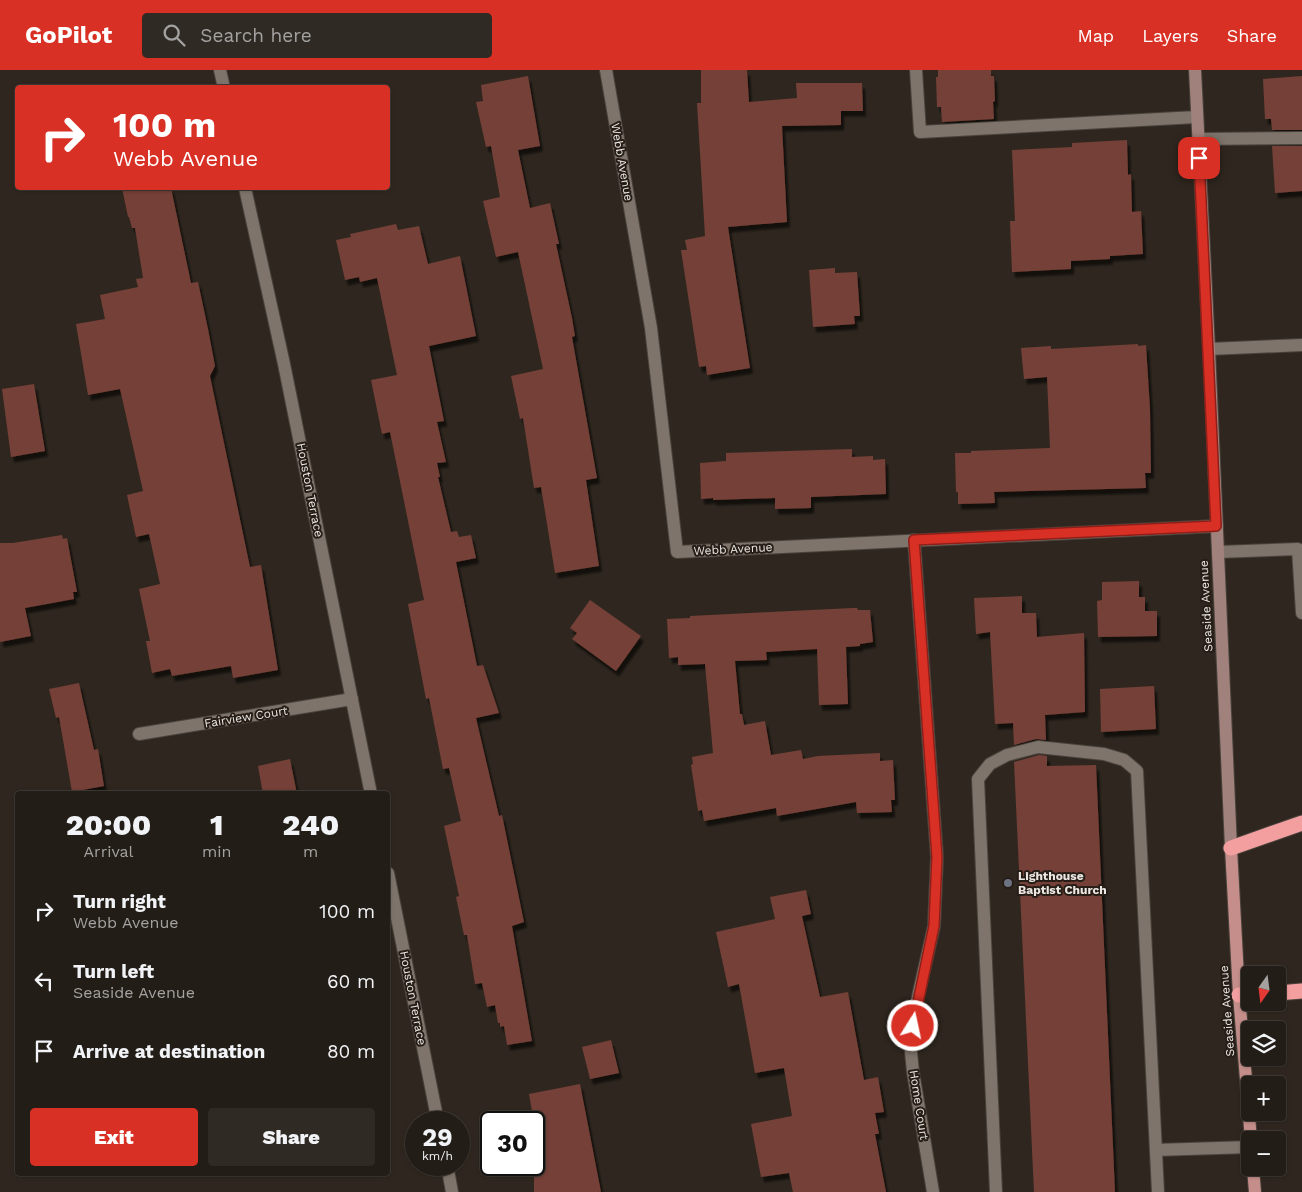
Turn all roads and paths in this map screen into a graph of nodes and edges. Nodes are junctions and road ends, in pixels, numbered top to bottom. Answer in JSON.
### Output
{"nodes":[{"id":1,"x":220,"y":70,"type":"edge"},
{"id":2,"x":606,"y":70,"type":"edge"},
{"id":3,"x":916,"y":70,"type":"edge"},
{"id":4,"x":1195,"y":70,"type":"edge"},
{"id":5,"x":223,"y":85,"type":"edge"},
{"id":6,"x":1197,"y":117,"type":"junction"},
{"id":7,"x":1302,"y":138,"type":"edge"},
{"id":8,"x":1198,"y":140,"type":"junction"},
{"id":9,"x":246,"y":190,"type":"edge"},
{"id":10,"x":1302,"y":345,"type":"edge"},
{"id":11,"x":1209,"y":349,"type":"junction"},
{"id":12,"x":1216,"y":526,"type":"junction"},
{"id":13,"x":914,"y":540,"type":"junction"},
{"id":14,"x":1218,"y":552,"type":"junction"},
{"id":15,"x":1302,"y":614,"type":"edge"},
{"id":16,"x":352,"y":699,"type":"junction"},
{"id":17,"x":139,"y":734,"type":"dead end"},
{"id":18,"x":370,"y":791,"type":"edge"},
{"id":19,"x":1302,"y":823,"type":"edge"},
{"id":20,"x":1231,"y":848,"type":"junction"},
{"id":21,"x":390,"y":884,"type":"edge"},
{"id":22,"x":1241,"y":966,"type":"edge"},
{"id":23,"x":1302,"y":991,"type":"edge"},
{"id":24,"x":1286,"y":993,"type":"edge"},
{"id":25,"x":1245,"y":1011,"type":"edge"},
{"id":26,"x":436,"y":1111,"type":"edge"},
{"id":27,"x":1251,"y":1131,"type":"edge"},
{"id":28,"x":1241,"y":1148,"type":"edge"},
{"id":29,"x":1156,"y":1150,"type":"junction"},
{"id":30,"x":449,"y":1176,"type":"edge"},
{"id":31,"x":1254,"y":1176,"type":"edge"},
{"id":32,"x":452,"y":1192,"type":"edge"},
{"id":33,"x":933,"y":1192,"type":"edge"},
{"id":34,"x":996,"y":1192,"type":"edge"},
{"id":35,"x":1158,"y":1192,"type":"edge"},
{"id":36,"x":1255,"y":1192,"type":"edge"}],
"edges":[{"from":1,"to":5,"type":"street"},
{"from":2,"to":13,"type":"street","name":"Webb Avenue"},
{"from":3,"to":6,"type":"street"},
{"from":4,"to":6,"type":"main road","name":"Seaside Avenue"},
{"from":6,"to":8,"type":"main road","name":"Seaside Avenue"},
{"from":7,"to":8,"type":"street"},
{"from":8,"to":11,"type":"main road","name":"Seaside Avenue"},
{"from":9,"to":16,"type":"street","name":"Houston Terrace"},
{"from":10,"to":11,"type":"street"},
{"from":11,"to":12,"type":"main road","name":"Seaside Avenue"},
{"from":12,"to":13,"type":"street","name":"Webb Avenue"},
{"from":12,"to":14,"type":"main road","name":"Seaside Avenue"},
{"from":13,"to":33,"type":"street","name":"Home Court"},
{"from":14,"to":15,"type":"street"},
{"from":14,"to":20,"type":"main road","name":"Seaside Avenue"},
{"from":16,"to":17,"type":"street","name":"Fairview Court"},
{"from":16,"to":18,"type":"street","name":"Houston Terrace"},
{"from":19,"to":20,"type":"highway"},
{"from":20,"to":22,"type":"main road","name":"Seaside Avenue"},
{"from":21,"to":26,"type":"street","name":"Houston Terrace"},
{"from":23,"to":24,"type":"highway"},
{"from":25,"to":27,"type":"main road","name":"Seaside Avenue"},
{"from":28,"to":29,"type":"street"},
{"from":29,"to":34,"type":"street"},
{"from":29,"to":35,"type":"street"},
{"from":30,"to":32,"type":"street"},
{"from":31,"to":36,"type":"main road"}]}
